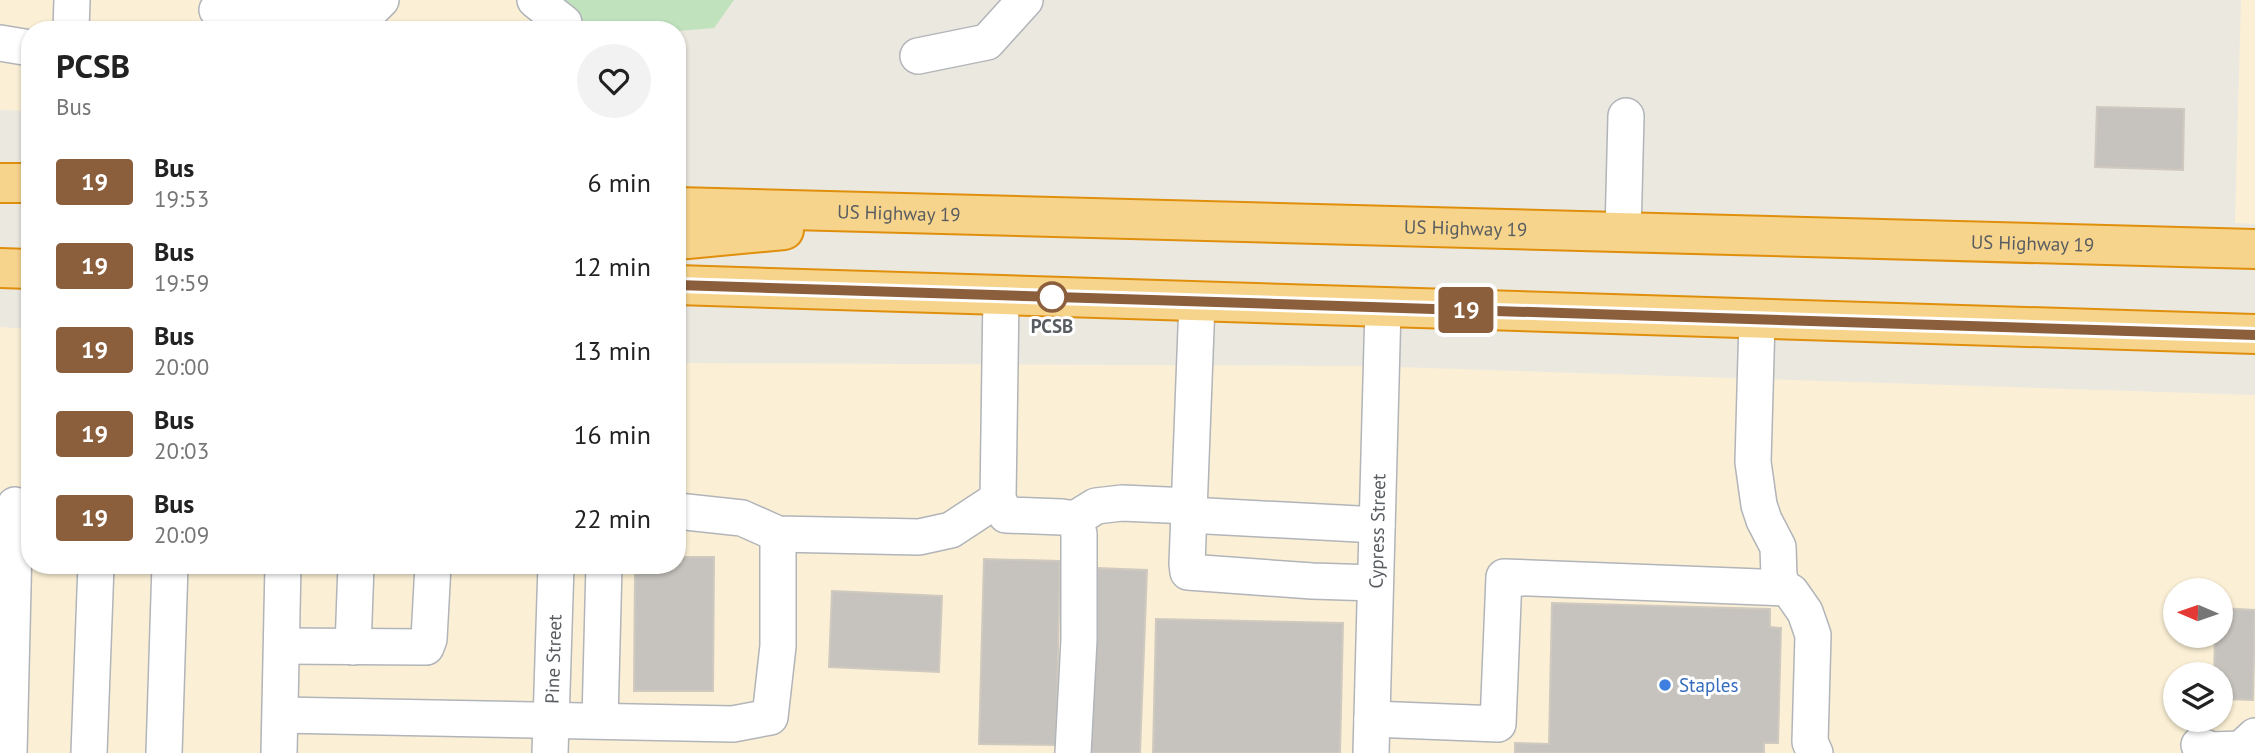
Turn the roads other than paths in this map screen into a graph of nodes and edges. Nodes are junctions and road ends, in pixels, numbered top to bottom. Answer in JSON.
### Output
{"nodes":[{"id":1,"x":72,"y":0,"type":"edge"},
{"id":2,"x":381,"y":0,"type":"edge"},
{"id":3,"x":535,"y":0,"type":"edge"},
{"id":4,"x":1025,"y":0,"type":"edge"},
{"id":5,"x":217,"y":13,"type":"edge"},
{"id":6,"x":71,"y":21,"type":"edge"},
{"id":7,"x":561,"y":21,"type":"edge"},
{"id":8,"x":0,"y":43,"type":"edge"},
{"id":9,"x":21,"y":46,"type":"edge"},
{"id":10,"x":918,"y":56,"type":"dead end"},
{"id":11,"x":1626,"y":116,"type":"dead end"},
{"id":12,"x":0,"y":183,"type":"edge"},
{"id":13,"x":21,"y":183,"type":"edge"},
{"id":14,"x":686,"y":207,"type":"edge"},
{"id":15,"x":929,"y":214,"type":"junction"},
{"id":16,"x":1623,"y":232,"type":"junction"},
{"id":17,"x":686,"y":239,"type":"edge"},
{"id":18,"x":2255,"y":249,"type":"edge"},
{"id":19,"x":0,"y":268,"type":"edge"},
{"id":20,"x":21,"y":269,"type":"edge"},
{"id":21,"x":686,"y":285,"type":"edge"},
{"id":22,"x":1000,"y":295,"type":"junction"},
{"id":23,"x":1197,"y":302,"type":"junction"},
{"id":24,"x":1382,"y":307,"type":"junction"},
{"id":25,"x":1757,"y":320,"type":"junction"},
{"id":26,"x":2255,"y":334,"type":"edge"},
{"id":27,"x":998,"y":499,"type":"junction"},
{"id":28,"x":15,"y":505,"type":"edge"},
{"id":29,"x":1189,"y":511,"type":"junction"},
{"id":30,"x":686,"y":512,"type":"edge"},
{"id":31,"x":1075,"y":519,"type":"junction"},
{"id":32,"x":1377,"y":525,"type":"junction"},
{"id":33,"x":778,"y":534,"type":"junction"},
{"id":34,"x":96,"y":574,"type":"edge"},
{"id":35,"x":170,"y":574,"type":"edge"},
{"id":36,"x":283,"y":574,"type":"edge"},
{"id":37,"x":356,"y":574,"type":"edge"},
{"id":38,"x":433,"y":574,"type":"edge"},
{"id":39,"x":565,"y":574,"type":"edge"},
{"id":40,"x":604,"y":574,"type":"edge"},
{"id":41,"x":1375,"y":583,"type":"junction"},
{"id":42,"x":1784,"y":588,"type":"junction"},
{"id":43,"x":282,"y":646,"type":"junction"},
{"id":44,"x":353,"y":647,"type":"junction"},
{"id":45,"x":281,"y":715,"type":"junction"},
{"id":46,"x":551,"y":719,"type":"junction"},
{"id":47,"x":600,"y":720,"type":"junction"},
{"id":48,"x":1371,"y":736,"type":"edge"},
{"id":49,"x":2255,"y":736,"type":"edge"},
{"id":50,"x":1462,"y":737,"type":"edge"},
{"id":51,"x":2199,"y":745,"type":"dead end"},
{"id":52,"x":9,"y":753,"type":"edge"},
{"id":53,"x":89,"y":753,"type":"edge"},
{"id":54,"x":164,"y":753,"type":"edge"},
{"id":55,"x":279,"y":753,"type":"edge"},
{"id":56,"x":550,"y":753,"type":"edge"},
{"id":57,"x":1073,"y":753,"type":"edge"},
{"id":58,"x":1815,"y":753,"type":"edge"}],
"edges":[{"from":1,"to":6,"type":"street"},
{"from":2,"to":5,"type":"street"},
{"from":3,"to":7,"type":"street"},
{"from":4,"to":10,"type":"street"},
{"from":8,"to":9,"type":"street"},
{"from":11,"to":16,"type":"street"},
{"from":12,"to":13,"type":"highway"},
{"from":14,"to":15,"type":"highway","name":"US Highway 19"},
{"from":15,"to":16,"type":"highway","name":"US Highway 19"},
{"from":15,"to":17,"type":"highway"},
{"from":16,"to":18,"type":"highway","name":"US Highway 19"},
{"from":19,"to":20,"type":"highway"},
{"from":21,"to":22,"type":"highway"},
{"from":22,"to":23,"type":"highway"},
{"from":22,"to":27,"type":"street"},
{"from":23,"to":24,"type":"highway"},
{"from":23,"to":29,"type":"street"},
{"from":24,"to":25,"type":"highway"},
{"from":24,"to":32,"type":"street","name":"Cypress Street"},
{"from":25,"to":26,"type":"highway"},
{"from":25,"to":42,"type":"street"},
{"from":27,"to":31,"type":"street"},
{"from":27,"to":33,"type":"street"},
{"from":28,"to":52,"type":"street"},
{"from":29,"to":31,"type":"street"},
{"from":29,"to":32,"type":"street"},
{"from":29,"to":41,"type":"street"},
{"from":30,"to":33,"type":"street"},
{"from":31,"to":57,"type":"street"},
{"from":32,"to":41,"type":"street","name":"Cypress Street"},
{"from":33,"to":47,"type":"street"},
{"from":34,"to":53,"type":"street"},
{"from":35,"to":54,"type":"street"},
{"from":36,"to":43,"type":"street"},
{"from":37,"to":44,"type":"street"},
{"from":38,"to":44,"type":"street"},
{"from":39,"to":46,"type":"street","name":"Pine Street"},
{"from":40,"to":47,"type":"street"},
{"from":41,"to":48,"type":"street","name":"Cypress Street"},
{"from":42,"to":50,"type":"street"},
{"from":42,"to":58,"type":"street"},
{"from":43,"to":44,"type":"street"},
{"from":43,"to":45,"type":"street"},
{"from":45,"to":46,"type":"street"},
{"from":45,"to":55,"type":"street"},
{"from":46,"to":47,"type":"street"},
{"from":46,"to":56,"type":"street","name":"Pine Street"},
{"from":48,"to":50,"type":"street"},
{"from":49,"to":51,"type":"street"}]}
